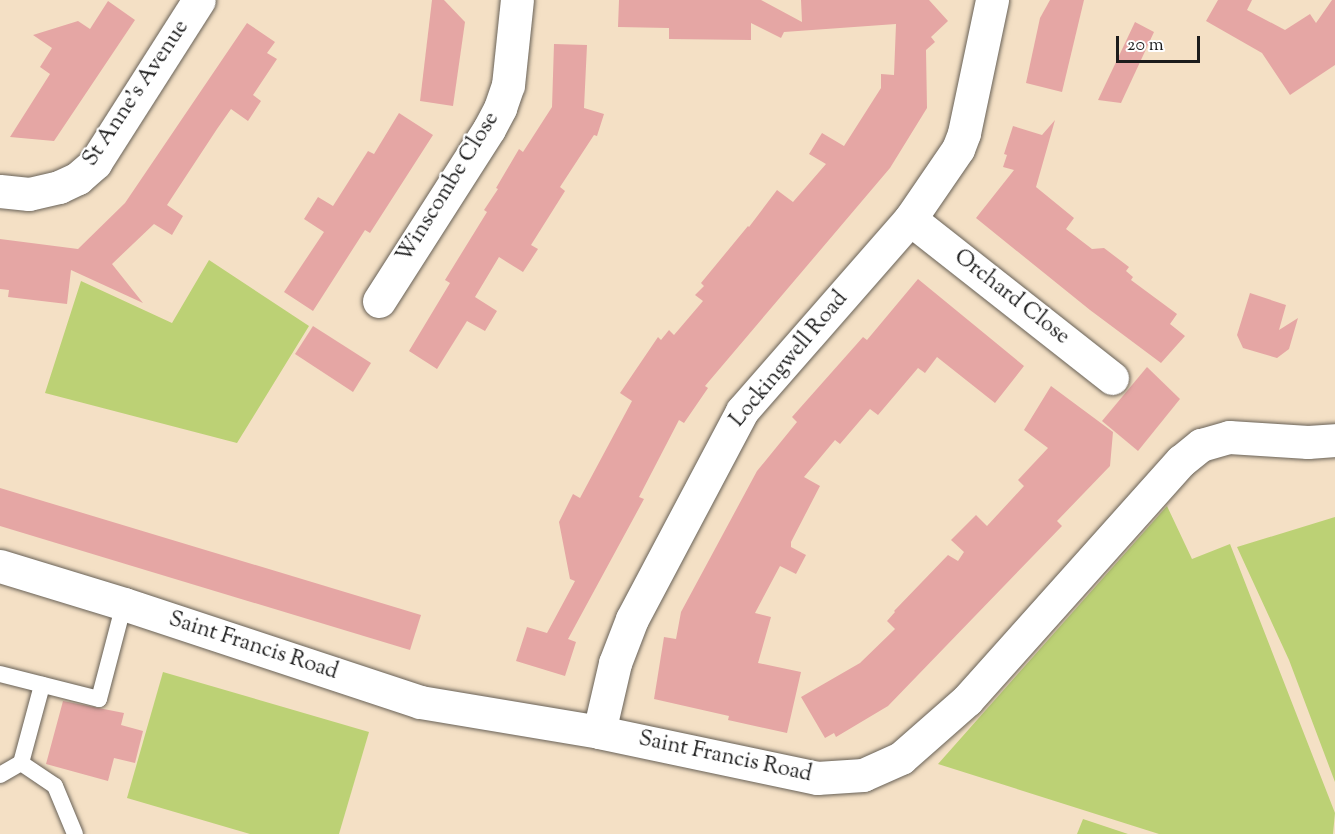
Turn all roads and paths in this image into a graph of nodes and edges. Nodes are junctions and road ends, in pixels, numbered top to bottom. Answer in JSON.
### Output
{"nodes":[{"id":1,"x":199,"y":0,"type":"edge"},
{"id":2,"x":517,"y":0,"type":"edge"},
{"id":3,"x":992,"y":0,"type":"edge"},
{"id":4,"x":0,"y":191,"type":"edge"},
{"id":5,"x":910,"y":219,"type":"junction"},
{"id":6,"x":379,"y":301,"type":"dead end"},
{"id":7,"x":1112,"y":378,"type":"dead end"},
{"id":8,"x":1335,"y":440,"type":"edge"},
{"id":9,"x":0,"y":566,"type":"edge"},
{"id":10,"x":124,"y":604,"type":"junction"},
{"id":11,"x":0,"y":675,"type":"edge"},
{"id":12,"x":42,"y":685,"type":"junction"},
{"id":13,"x":599,"y":732,"type":"junction"},
{"id":14,"x":21,"y":763,"type":"junction"},
{"id":15,"x":0,"y":775,"type":"edge"},
{"id":16,"x":75,"y":834,"type":"edge"}],
"edges":[{"from":1,"to":4,"type":"street","name":"St Anne's Avenue"},
{"from":2,"to":6,"type":"street","name":"Winscombe Close"},
{"from":3,"to":5,"type":"street","name":"Lockingwell Road"},
{"from":5,"to":7,"type":"street","name":"Orchard Close"},
{"from":5,"to":13,"type":"street","name":"Lockingwell Road"},
{"from":8,"to":13,"type":"street","name":"Saint Francis Road"},
{"from":9,"to":10,"type":"street","name":"Saint Francis Road"},
{"from":10,"to":12,"type":"lane"},
{"from":10,"to":13,"type":"street","name":"Saint Francis Road"},
{"from":11,"to":12,"type":"lane"},
{"from":12,"to":14,"type":"lane"},
{"from":14,"to":15,"type":"lane"},
{"from":14,"to":16,"type":"lane"}]}
